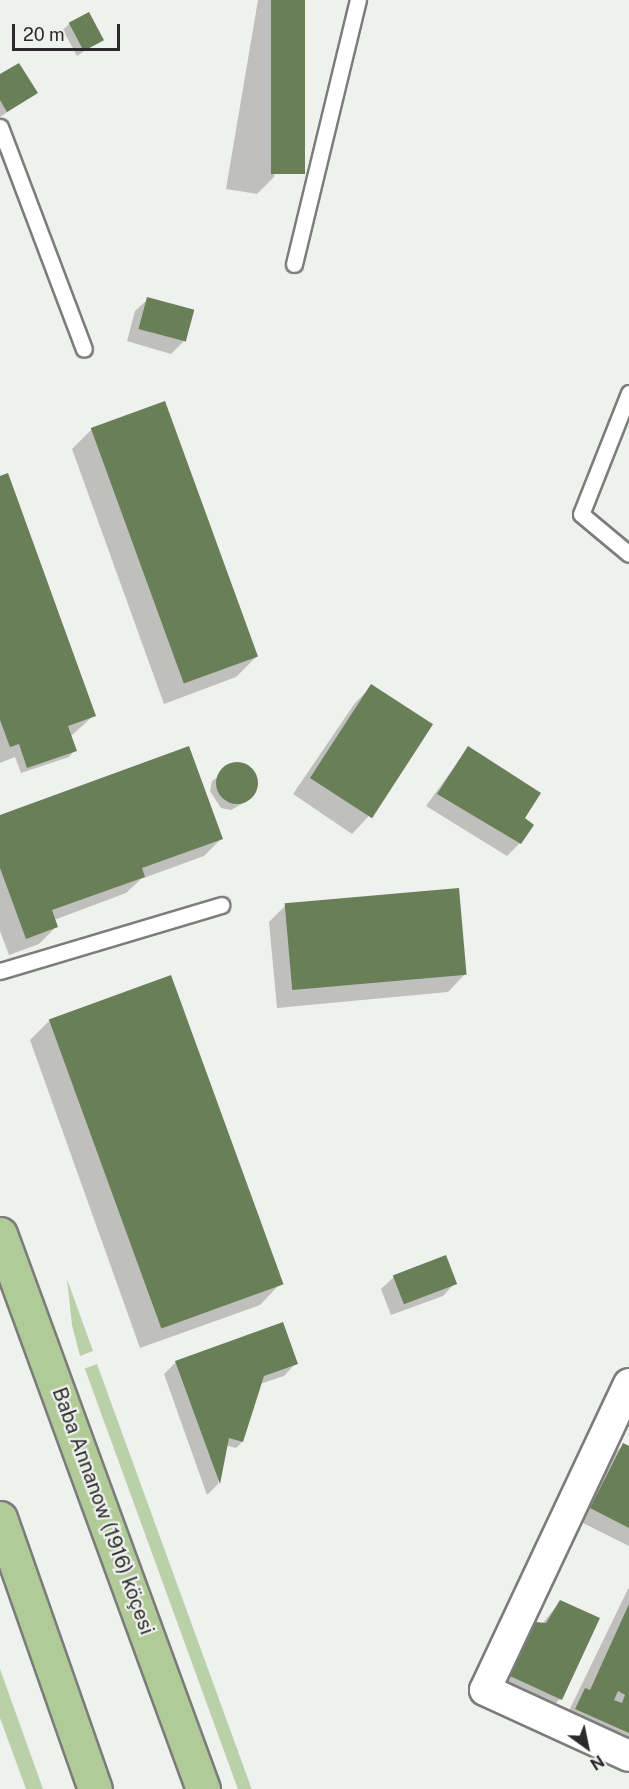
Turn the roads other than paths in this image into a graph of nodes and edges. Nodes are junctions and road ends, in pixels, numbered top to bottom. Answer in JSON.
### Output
{"nodes":[{"id":1,"x":358,"y":0,"type":"edge"},
{"id":2,"x":0,"y":127,"type":"edge"},
{"id":3,"x":294,"y":264,"type":"dead end"},
{"id":4,"x":84,"y":349,"type":"dead end"},
{"id":5,"x":629,"y":393,"type":"edge"},
{"id":6,"x":629,"y":554,"type":"edge"},
{"id":7,"x":221,"y":905,"type":"dead end"},
{"id":8,"x":0,"y":971,"type":"edge"},
{"id":9,"x":0,"y":1234,"type":"edge"},
{"id":10,"x":629,"y":1384,"type":"edge"},
{"id":11,"x":0,"y":1518,"type":"edge"},
{"id":12,"x":629,"y":1756,"type":"edge"},
{"id":13,"x":95,"y":1789,"type":"edge"},
{"id":14,"x":203,"y":1789,"type":"edge"}],
"edges":[{"from":1,"to":3,"type":"lane"},
{"from":2,"to":4,"type":"lane"},
{"from":5,"to":6,"type":"lane"},
{"from":7,"to":8,"type":"lane"},
{"from":9,"to":14,"type":"main road","name":"Baba Annanow (1916) köçesi"},
{"from":10,"to":12,"type":"street"},
{"from":11,"to":13,"type":"main road"}]}
